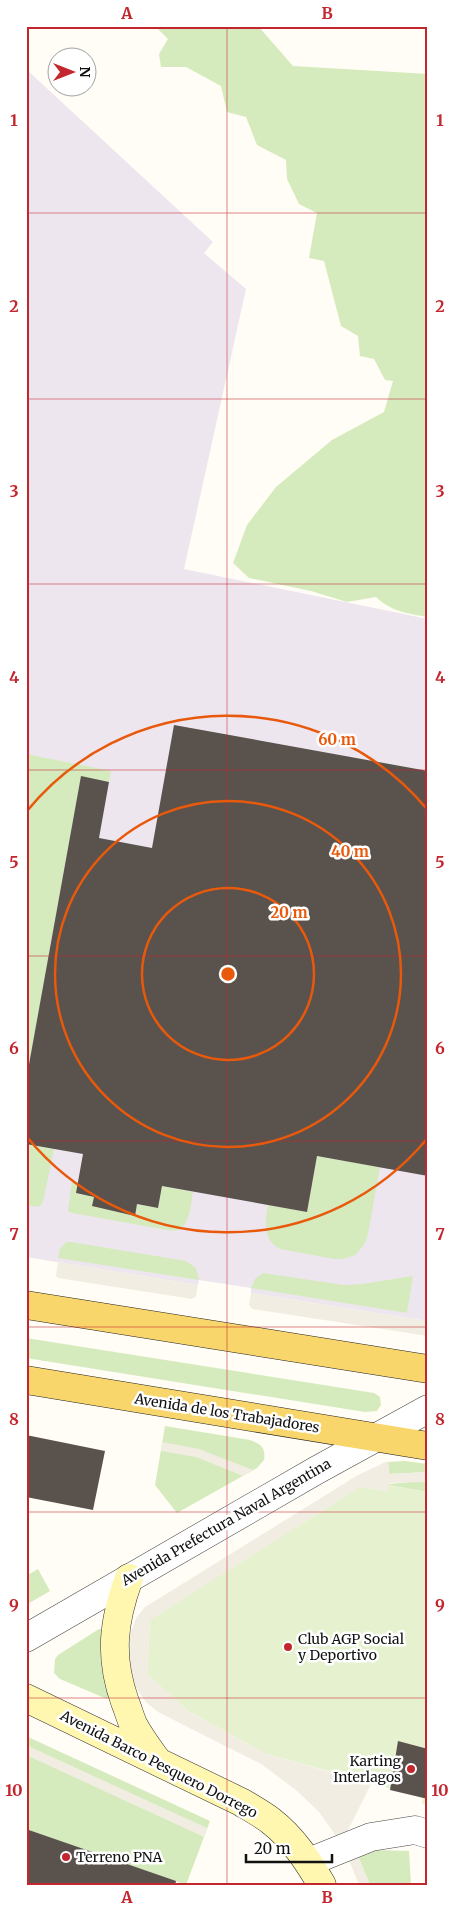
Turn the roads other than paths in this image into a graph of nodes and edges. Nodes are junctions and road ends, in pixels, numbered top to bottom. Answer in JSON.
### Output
{"nodes":[{"id":1,"x":26,"y":1305,"type":"edge"},
{"id":2,"x":428,"y":1369,"type":"edge"},
{"id":3,"x":26,"y":1380,"type":"edge"},
{"id":4,"x":428,"y":1409,"type":"edge"},
{"id":5,"x":377,"y":1438,"type":"junction"},
{"id":6,"x":428,"y":1446,"type":"edge"},
{"id":7,"x":129,"y":1578,"type":"junction"},
{"id":8,"x":26,"y":1638,"type":"edge"},
{"id":9,"x":26,"y":1698,"type":"edge"},
{"id":10,"x":156,"y":1760,"type":"junction"},
{"id":11,"x":428,"y":1834,"type":"edge"},
{"id":12,"x":316,"y":1874,"type":"edge"}],
"edges":[{"from":1,"to":2,"type":"main road"},
{"from":3,"to":5,"type":"main road","name":"Avenida de los Trabajadores"},
{"from":4,"to":5,"type":"street","name":"Avenida Prefectura Naval Argentina"},
{"from":5,"to":6,"type":"main road","name":"Avenida de los Trabajadores"},
{"from":5,"to":7,"type":"street","name":"Avenida Prefectura Naval Argentina"},
{"from":7,"to":8,"type":"street","name":"Avenida Prefectura Naval Argentina"},
{"from":7,"to":10,"type":"main road"},
{"from":9,"to":10,"type":"main road","name":"Avenida Barco Pesquero Dorrego"},
{"from":10,"to":12,"type":"main road","name":"Avenida Barco Pesquero Dorrego"},
{"from":11,"to":12,"type":"street"}]}
